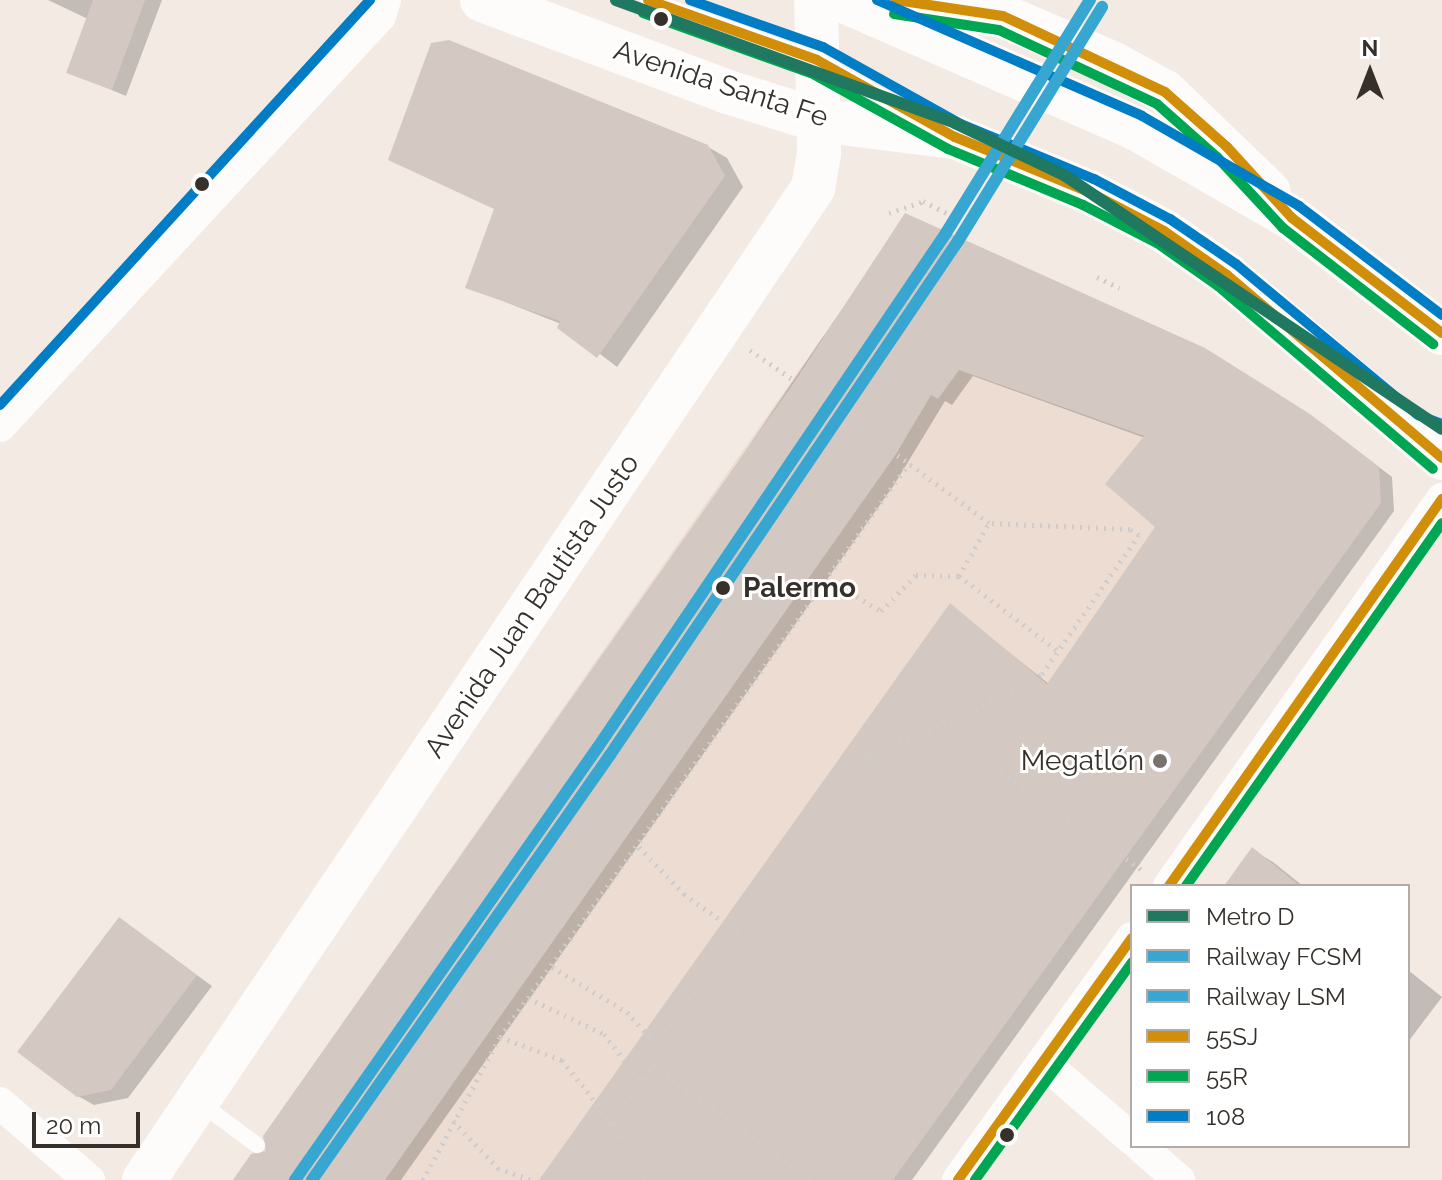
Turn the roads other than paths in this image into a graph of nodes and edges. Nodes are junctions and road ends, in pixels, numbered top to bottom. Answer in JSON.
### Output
{"nodes":[{"id":1,"x":385,"y":0,"type":"edge"},
{"id":2,"x":482,"y":0,"type":"edge"},
{"id":3,"x":648,"y":0,"type":"edge"},
{"id":4,"x":816,"y":0,"type":"edge"},
{"id":5,"x":842,"y":0,"type":"edge"},
{"id":6,"x":896,"y":0,"type":"edge"},
{"id":7,"x":817,"y":60,"type":"junction"},
{"id":8,"x":818,"y":120,"type":"junction"},
{"id":9,"x":955,"y":137,"type":"junction"},
{"id":10,"x":1292,"y":218,"type":"junction"},
{"id":11,"x":1442,"y":333,"type":"edge"},
{"id":12,"x":0,"y":426,"type":"edge"},
{"id":13,"x":1426,"y":433,"type":"edge"},
{"id":14,"x":1442,"y":458,"type":"edge"},
{"id":15,"x":1442,"y":499,"type":"edge"},
{"id":16,"x":1161,"y":882,"type":"edge"},
{"id":17,"x":1130,"y":941,"type":"edge"},
{"id":18,"x":1044,"y":1063,"type":"junction"},
{"id":19,"x":198,"y":1102,"type":"junction"},
{"id":20,"x":0,"y":1103,"type":"edge"},
{"id":21,"x":1130,"y":1137,"type":"edge"},
{"id":22,"x":257,"y":1145,"type":"dead end"},
{"id":23,"x":1142,"y":1148,"type":"edge"},
{"id":24,"x":89,"y":1180,"type":"edge"},
{"id":25,"x":144,"y":1180,"type":"edge"},
{"id":26,"x":958,"y":1180,"type":"edge"},
{"id":27,"x":1179,"y":1180,"type":"edge"}],
"edges":[{"from":1,"to":12,"type":"street"},
{"from":2,"to":8,"type":"main road","name":"Avenida Santa Fe"},
{"from":3,"to":7,"type":"lane"},
{"from":4,"to":7,"type":"main road","name":"Avenida Juan Bautista Justo"},
{"from":5,"to":10,"type":"main road"},
{"from":6,"to":10,"type":"main road"},
{"from":7,"to":8,"type":"main road","name":"Avenida Juan Bautista Justo"},
{"from":7,"to":9,"type":"lane"},
{"from":8,"to":9,"type":"main road","name":"Avenida Santa Fe"},
{"from":8,"to":19,"type":"main road","name":"Avenida Juan Bautista Justo"},
{"from":9,"to":13,"type":"main road","name":"Avenida Santa Fe"},
{"from":10,"to":11,"type":"main road"},
{"from":13,"to":14,"type":"main road","name":"Avenida Santa Fe"},
{"from":15,"to":16,"type":"street"},
{"from":17,"to":18,"type":"street"},
{"from":18,"to":21,"type":"street"},
{"from":18,"to":26,"type":"street"},
{"from":19,"to":22,"type":"lane"},
{"from":19,"to":25,"type":"main road","name":"Avenida Juan Bautista Justo"},
{"from":20,"to":24,"type":"street"},
{"from":23,"to":27,"type":"street"}]}
